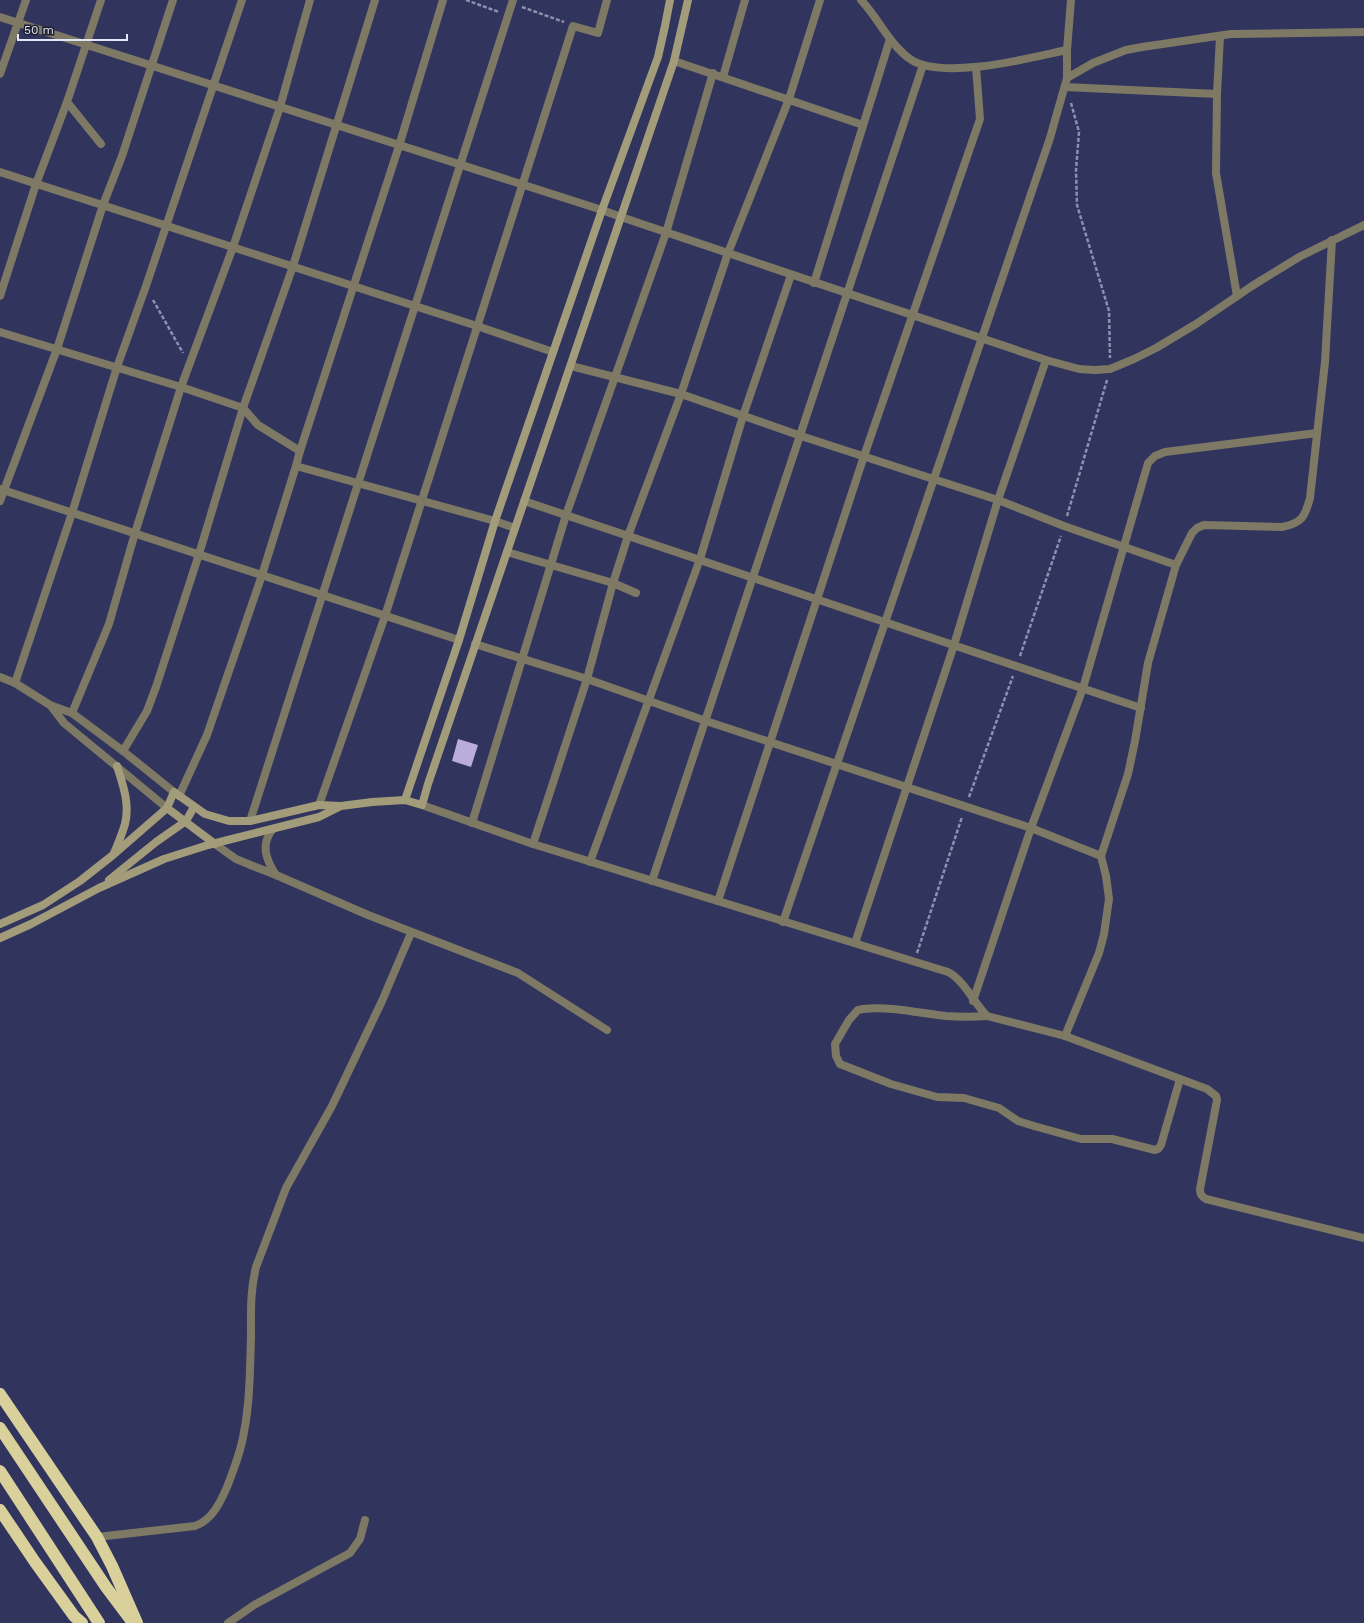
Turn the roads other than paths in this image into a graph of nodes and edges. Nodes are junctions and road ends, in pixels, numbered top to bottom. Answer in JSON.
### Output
{"nodes":[{"id":1,"x":26,"y":0,"type":"edge"},
{"id":2,"x":101,"y":0,"type":"edge"},
{"id":3,"x":173,"y":0,"type":"edge"},
{"id":4,"x":242,"y":0,"type":"edge"},
{"id":5,"x":310,"y":0,"type":"edge"},
{"id":6,"x":375,"y":0,"type":"edge"},
{"id":7,"x":443,"y":0,"type":"edge"},
{"id":8,"x":608,"y":0,"type":"edge"},
{"id":9,"x":670,"y":0,"type":"edge"},
{"id":10,"x":688,"y":0,"type":"edge"},
{"id":11,"x":746,"y":0,"type":"edge"},
{"id":12,"x":820,"y":0,"type":"edge"},
{"id":13,"x":861,"y":0,"type":"edge"},
{"id":14,"x":1070,"y":0,"type":"edge"},
{"id":15,"x":513,"y":2,"type":"edge"},
{"id":16,"x":0,"y":17,"type":"edge"},
{"id":17,"x":18,"y":23,"type":"junction"},
{"id":18,"x":1364,"y":33,"type":"edge"},
{"id":19,"x":1220,"y":36,"type":"junction"},
{"id":20,"x":890,"y":39,"type":"junction"},
{"id":21,"x":86,"y":45,"type":"junction"},
{"id":22,"x":1067,"y":50,"type":"junction"},
{"id":23,"x":674,"y":61,"type":"junction"},
{"id":24,"x":923,"y":65,"type":"junction"},
{"id":25,"x":152,"y":66,"type":"junction"},
{"id":26,"x":976,"y":67,"type":"junction"},
{"id":27,"x":0,"y":74,"type":"edge"},
{"id":28,"x":713,"y":74,"type":"junction"},
{"id":29,"x":723,"y":77,"type":"junction"},
{"id":30,"x":1067,"y":78,"type":"junction"},
{"id":31,"x":212,"y":86,"type":"junction"},
{"id":32,"x":1065,"y":88,"type":"junction"},
{"id":33,"x":1217,"y":94,"type":"junction"},
{"id":34,"x":789,"y":99,"type":"junction"},
{"id":35,"x":67,"y":102,"type":"junction"},
{"id":36,"x":280,"y":107,"type":"junction"},
{"id":37,"x":862,"y":125,"type":"junction"},
{"id":38,"x":336,"y":126,"type":"junction"},
{"id":39,"x":101,"y":144,"type":"dead end"},
{"id":40,"x":400,"y":146,"type":"junction"},
{"id":41,"x":460,"y":165,"type":"junction"},
{"id":42,"x":0,"y":172,"type":"edge"},
{"id":43,"x":36,"y":184,"type":"junction"},
{"id":44,"x":523,"y":185,"type":"junction"},
{"id":45,"x":103,"y":206,"type":"junction"},
{"id":46,"x":602,"y":210,"type":"junction"},
{"id":47,"x":621,"y":217,"type":"junction"},
{"id":48,"x":1364,"y":225,"type":"edge"},
{"id":49,"x":166,"y":226,"type":"junction"},
{"id":50,"x":666,"y":233,"type":"junction"},
{"id":51,"x":1332,"y":240,"type":"junction"},
{"id":52,"x":233,"y":247,"type":"junction"},
{"id":53,"x":728,"y":253,"type":"junction"},
{"id":54,"x":293,"y":266,"type":"junction"},
{"id":55,"x":791,"y":275,"type":"junction"},
{"id":56,"x":814,"y":283,"type":"junction"},
{"id":57,"x":353,"y":286,"type":"junction"},
{"id":58,"x":848,"y":294,"type":"junction"},
{"id":59,"x":0,"y":296,"type":"edge"},
{"id":60,"x":1237,"y":296,"type":"junction"},
{"id":61,"x":415,"y":306,"type":"junction"},
{"id":62,"x":913,"y":316,"type":"junction"},
{"id":63,"x":477,"y":326,"type":"junction"},
{"id":64,"x":0,"y":332,"type":"edge"},
{"id":65,"x":982,"y":339,"type":"junction"},
{"id":66,"x":58,"y":349,"type":"junction"},
{"id":67,"x":553,"y":352,"type":"junction"},
{"id":68,"x":1046,"y":360,"type":"junction"},
{"id":69,"x":571,"y":366,"type":"junction"},
{"id":70,"x":117,"y":367,"type":"junction"},
{"id":71,"x":614,"y":376,"type":"junction"},
{"id":72,"x":181,"y":387,"type":"junction"},
{"id":73,"x":681,"y":394,"type":"junction"},
{"id":74,"x":243,"y":408,"type":"junction"},
{"id":75,"x":743,"y":416,"type":"junction"},
{"id":76,"x":1317,"y":432,"type":"junction"},
{"id":77,"x":801,"y":436,"type":"junction"},
{"id":78,"x":300,"y":451,"type":"junction"},
{"id":79,"x":864,"y":456,"type":"junction"},
{"id":80,"x":296,"y":466,"type":"junction"},
{"id":81,"x":934,"y":479,"type":"junction"},
{"id":82,"x":358,"y":483,"type":"junction"},
{"id":83,"x":2,"y":490,"type":"edge"},
{"id":84,"x":998,"y":500,"type":"junction"},
{"id":85,"x":0,"y":501,"type":"edge"},
{"id":86,"x":422,"y":501,"type":"junction"},
{"id":87,"x":524,"y":501,"type":"junction"},
{"id":88,"x":72,"y":513,"type":"junction"},
{"id":89,"x":566,"y":515,"type":"junction"},
{"id":90,"x":495,"y":520,"type":"junction"},
{"id":91,"x":515,"y":528,"type":"junction"},
{"id":92,"x":135,"y":533,"type":"junction"},
{"id":93,"x":628,"y":536,"type":"junction"},
{"id":94,"x":1124,"y":546,"type":"junction"},
{"id":95,"x":507,"y":552,"type":"junction"},
{"id":96,"x":199,"y":554,"type":"junction"},
{"id":97,"x":700,"y":560,"type":"junction"},
{"id":98,"x":551,"y":564,"type":"junction"},
{"id":99,"x":1176,"y":565,"type":"junction"},
{"id":100,"x":262,"y":575,"type":"junction"},
{"id":101,"x":753,"y":578,"type":"junction"},
{"id":102,"x":613,"y":583,"type":"junction"},
{"id":103,"x":636,"y":593,"type":"dead end"},
{"id":104,"x":322,"y":595,"type":"junction"},
{"id":105,"x":817,"y":599,"type":"junction"},
{"id":106,"x":385,"y":616,"type":"junction"},
{"id":107,"x":886,"y":622,"type":"junction"},
{"id":108,"x":459,"y":640,"type":"junction"},
{"id":109,"x":475,"y":644,"type":"junction"},
{"id":110,"x":954,"y":645,"type":"junction"},
{"id":111,"x":522,"y":659,"type":"junction"},
{"id":112,"x":0,"y":677,"type":"edge"},
{"id":113,"x":587,"y":679,"type":"junction"},
{"id":114,"x":15,"y":682,"type":"junction"},
{"id":115,"x":1083,"y":688,"type":"junction"},
{"id":116,"x":648,"y":701,"type":"junction"},
{"id":117,"x":50,"y":705,"type":"junction"},
{"id":118,"x":1141,"y":708,"type":"junction"},
{"id":119,"x":72,"y":713,"type":"junction"},
{"id":120,"x":706,"y":721,"type":"junction"},
{"id":121,"x":770,"y":742,"type":"junction"},
{"id":122,"x":123,"y":751,"type":"junction"},
{"id":123,"x":837,"y":764,"type":"junction"},
{"id":124,"x":117,"y":766,"type":"junction"},
{"id":125,"x":906,"y":787,"type":"junction"},
{"id":126,"x":176,"y":794,"type":"junction"},
{"id":127,"x":405,"y":800,"type":"junction"},
{"id":128,"x":319,"y":805,"type":"junction"},
{"id":129,"x":422,"y":805,"type":"junction"},
{"id":130,"x":341,"y":806,"type":"junction"},
{"id":131,"x":194,"y":807,"type":"junction"},
{"id":132,"x":167,"y":808,"type":"junction"},
{"id":133,"x":186,"y":821,"type":"junction"},
{"id":134,"x":250,"y":821,"type":"junction"},
{"id":135,"x":472,"y":823,"type":"junction"},
{"id":136,"x":1031,"y":828,"type":"junction"},
{"id":137,"x":273,"y":829,"type":"junction"},
{"id":138,"x":215,"y":844,"type":"junction"},
{"id":139,"x":533,"y":844,"type":"junction"},
{"id":140,"x":114,"y":855,"type":"junction"},
{"id":141,"x":1101,"y":856,"type":"junction"},
{"id":142,"x":590,"y":862,"type":"junction"},
{"id":143,"x":276,"y":875,"type":"junction"},
{"id":144,"x":652,"y":881,"type":"junction"},
{"id":145,"x":99,"y":888,"type":"junction"},
{"id":146,"x":718,"y":901,"type":"junction"},
{"id":147,"x":784,"y":922,"type":"junction"},
{"id":148,"x":0,"y":924,"type":"edge"},
{"id":149,"x":411,"y":933,"type":"junction"},
{"id":150,"x":0,"y":938,"type":"edge"},
{"id":151,"x":855,"y":943,"type":"junction"},
{"id":152,"x":973,"y":1001,"type":"junction"},
{"id":153,"x":987,"y":1016,"type":"junction"},
{"id":154,"x":607,"y":1030,"type":"dead end"},
{"id":155,"x":1065,"y":1036,"type":"junction"},
{"id":156,"x":1180,"y":1079,"type":"junction"},
{"id":157,"x":1364,"y":1238,"type":"edge"},
{"id":158,"x":0,"y":1394,"type":"edge"},
{"id":159,"x":0,"y":1428,"type":"edge"},
{"id":160,"x":0,"y":1471,"type":"edge"},
{"id":161,"x":0,"y":1510,"type":"edge"},
{"id":162,"x":365,"y":1520,"type":"dead end"},
{"id":163,"x":97,"y":1537,"type":"junction"},
{"id":164,"x":82,"y":1623,"type":"edge"},
{"id":165,"x":100,"y":1623,"type":"edge"},
{"id":166,"x":133,"y":1623,"type":"edge"},
{"id":167,"x":137,"y":1623,"type":"edge"},
{"id":168,"x":228,"y":1623,"type":"edge"}],
"edges":[{"from":1,"to":17,"type":"street"},
{"from":2,"to":21,"type":"street"},
{"from":3,"to":25,"type":"street"},
{"from":4,"to":31,"type":"street"},
{"from":5,"to":36,"type":"street"},
{"from":6,"to":38,"type":"street"},
{"from":7,"to":40,"type":"street"},
{"from":8,"to":44,"type":"street"},
{"from":9,"to":46,"type":"street"},
{"from":10,"to":23,"type":"street"},
{"from":11,"to":29,"type":"street"},
{"from":12,"to":34,"type":"street"},
{"from":13,"to":20,"type":"street"},
{"from":14,"to":22,"type":"street"},
{"from":15,"to":41,"type":"street"},
{"from":16,"to":17,"type":"street"},
{"from":17,"to":21,"type":"street"},
{"from":17,"to":27,"type":"street"},
{"from":18,"to":19,"type":"street"},
{"from":19,"to":30,"type":"street"},
{"from":19,"to":33,"type":"street"},
{"from":20,"to":24,"type":"street"},
{"from":20,"to":37,"type":"street"},
{"from":21,"to":25,"type":"street"},
{"from":21,"to":35,"type":"street"},
{"from":22,"to":26,"type":"street"},
{"from":22,"to":30,"type":"street"},
{"from":23,"to":28,"type":"street"},
{"from":23,"to":47,"type":"street"},
{"from":24,"to":26,"type":"street"},
{"from":24,"to":58,"type":"street"},
{"from":25,"to":31,"type":"street"},
{"from":25,"to":45,"type":"street"},
{"from":26,"to":62,"type":"street"},
{"from":28,"to":29,"type":"street"},
{"from":28,"to":50,"type":"street"},
{"from":29,"to":34,"type":"street"},
{"from":30,"to":32,"type":"street"},
{"from":31,"to":36,"type":"street"},
{"from":31,"to":49,"type":"street"},
{"from":32,"to":33,"type":"street"},
{"from":32,"to":65,"type":"street"},
{"from":33,"to":60,"type":"street"},
{"from":34,"to":37,"type":"street"},
{"from":34,"to":53,"type":"street"},
{"from":35,"to":39,"type":"street"},
{"from":35,"to":43,"type":"street"},
{"from":36,"to":38,"type":"street"},
{"from":36,"to":52,"type":"street"},
{"from":37,"to":56,"type":"street"},
{"from":38,"to":40,"type":"street"},
{"from":38,"to":54,"type":"street"},
{"from":40,"to":41,"type":"street"},
{"from":40,"to":57,"type":"street"},
{"from":41,"to":44,"type":"street"},
{"from":41,"to":61,"type":"street"},
{"from":42,"to":43,"type":"street"},
{"from":43,"to":45,"type":"street"},
{"from":43,"to":59,"type":"street"},
{"from":44,"to":46,"type":"street"},
{"from":44,"to":63,"type":"street"},
{"from":45,"to":49,"type":"street"},
{"from":45,"to":66,"type":"street"},
{"from":46,"to":47,"type":"street"},
{"from":46,"to":67,"type":"street"},
{"from":47,"to":50,"type":"street"},
{"from":47,"to":69,"type":"street"},
{"from":48,"to":51,"type":"street"},
{"from":49,"to":52,"type":"street"},
{"from":49,"to":70,"type":"street"},
{"from":50,"to":53,"type":"street"},
{"from":50,"to":71,"type":"street"},
{"from":51,"to":60,"type":"street"},
{"from":51,"to":76,"type":"street"},
{"from":52,"to":54,"type":"street"},
{"from":52,"to":72,"type":"street"},
{"from":53,"to":55,"type":"street"},
{"from":53,"to":73,"type":"street"},
{"from":54,"to":57,"type":"street"},
{"from":54,"to":74,"type":"street"},
{"from":55,"to":56,"type":"street"},
{"from":55,"to":75,"type":"street"},
{"from":56,"to":58,"type":"street"},
{"from":57,"to":61,"type":"street"},
{"from":57,"to":78,"type":"street"},
{"from":58,"to":62,"type":"street"},
{"from":58,"to":77,"type":"street"},
{"from":60,"to":68,"type":"street"},
{"from":61,"to":63,"type":"street"},
{"from":61,"to":82,"type":"street"},
{"from":62,"to":65,"type":"street"},
{"from":62,"to":79,"type":"street"},
{"from":63,"to":67,"type":"street"},
{"from":63,"to":86,"type":"street"},
{"from":64,"to":66,"type":"street"},
{"from":65,"to":68,"type":"street"},
{"from":65,"to":81,"type":"street"},
{"from":66,"to":70,"type":"street"},
{"from":66,"to":83,"type":"street"},
{"from":67,"to":90,"type":"street"},
{"from":68,"to":84,"type":"street"},
{"from":69,"to":71,"type":"street"},
{"from":69,"to":87,"type":"street"},
{"from":70,"to":72,"type":"street"},
{"from":70,"to":88,"type":"street"},
{"from":71,"to":73,"type":"street"},
{"from":71,"to":89,"type":"street"},
{"from":72,"to":74,"type":"street"},
{"from":72,"to":92,"type":"street"},
{"from":73,"to":75,"type":"street"},
{"from":73,"to":93,"type":"street"},
{"from":74,"to":78,"type":"street"},
{"from":74,"to":96,"type":"street"},
{"from":75,"to":77,"type":"street"},
{"from":75,"to":97,"type":"street"},
{"from":76,"to":94,"type":"street"},
{"from":76,"to":99,"type":"street"},
{"from":77,"to":79,"type":"street"},
{"from":77,"to":101,"type":"street"},
{"from":78,"to":80,"type":"street"},
{"from":79,"to":81,"type":"street"},
{"from":79,"to":105,"type":"street"},
{"from":80,"to":82,"type":"street"},
{"from":80,"to":100,"type":"street"},
{"from":81,"to":84,"type":"street"},
{"from":81,"to":107,"type":"street"},
{"from":82,"to":86,"type":"street"},
{"from":82,"to":104,"type":"street"},
{"from":83,"to":85,"type":"street"},
{"from":83,"to":88,"type":"street"},
{"from":84,"to":94,"type":"street"},
{"from":84,"to":110,"type":"street"},
{"from":86,"to":90,"type":"street"},
{"from":86,"to":106,"type":"street"},
{"from":87,"to":89,"type":"street"},
{"from":87,"to":91,"type":"street"},
{"from":88,"to":92,"type":"street"},
{"from":88,"to":114,"type":"street"},
{"from":89,"to":93,"type":"street"},
{"from":89,"to":98,"type":"street"},
{"from":90,"to":91,"type":"street"},
{"from":90,"to":108,"type":"street"},
{"from":91,"to":95,"type":"street"},
{"from":92,"to":96,"type":"street"},
{"from":92,"to":119,"type":"street"},
{"from":93,"to":97,"type":"street"},
{"from":93,"to":102,"type":"street"},
{"from":94,"to":99,"type":"street"},
{"from":94,"to":115,"type":"street"},
{"from":95,"to":98,"type":"street"},
{"from":95,"to":109,"type":"street"},
{"from":96,"to":100,"type":"street"},
{"from":96,"to":122,"type":"street"},
{"from":97,"to":101,"type":"street"},
{"from":97,"to":116,"type":"street"},
{"from":98,"to":102,"type":"street"},
{"from":98,"to":111,"type":"street"},
{"from":99,"to":118,"type":"street"},
{"from":100,"to":104,"type":"street"},
{"from":100,"to":126,"type":"street"},
{"from":101,"to":105,"type":"street"},
{"from":101,"to":120,"type":"street"},
{"from":102,"to":103,"type":"street"},
{"from":102,"to":113,"type":"street"},
{"from":104,"to":106,"type":"street"},
{"from":104,"to":134,"type":"street"},
{"from":105,"to":107,"type":"street"},
{"from":105,"to":121,"type":"street"},
{"from":106,"to":108,"type":"street"},
{"from":106,"to":128,"type":"street"},
{"from":107,"to":110,"type":"street"},
{"from":107,"to":123,"type":"street"},
{"from":108,"to":127,"type":"street"},
{"from":109,"to":111,"type":"street"},
{"from":109,"to":129,"type":"street"},
{"from":110,"to":115,"type":"street"},
{"from":110,"to":125,"type":"street"},
{"from":111,"to":113,"type":"street"},
{"from":111,"to":135,"type":"street"},
{"from":112,"to":114,"type":"street"},
{"from":113,"to":116,"type":"street"},
{"from":113,"to":139,"type":"street"},
{"from":114,"to":117,"type":"street"},
{"from":115,"to":118,"type":"street"},
{"from":115,"to":136,"type":"street"},
{"from":116,"to":120,"type":"street"},
{"from":116,"to":142,"type":"street"},
{"from":117,"to":119,"type":"street"},
{"from":117,"to":124,"type":"street"},
{"from":118,"to":141,"type":"street"},
{"from":119,"to":122,"type":"street"},
{"from":120,"to":121,"type":"street"},
{"from":120,"to":144,"type":"street"},
{"from":121,"to":123,"type":"street"},
{"from":121,"to":146,"type":"street"},
{"from":122,"to":126,"type":"street"},
{"from":123,"to":125,"type":"street"},
{"from":123,"to":147,"type":"street"},
{"from":124,"to":132,"type":"street"},
{"from":124,"to":140,"type":"street"},
{"from":125,"to":136,"type":"street"},
{"from":125,"to":151,"type":"street"},
{"from":126,"to":131,"type":"street"},
{"from":126,"to":132,"type":"street"},
{"from":127,"to":129,"type":"street"},
{"from":127,"to":130,"type":"street"},
{"from":128,"to":130,"type":"street"},
{"from":128,"to":134,"type":"street"},
{"from":129,"to":135,"type":"street"},
{"from":130,"to":137,"type":"street"},
{"from":131,"to":133,"type":"street"},
{"from":131,"to":134,"type":"street"},
{"from":132,"to":133,"type":"street"},
{"from":132,"to":140,"type":"street"},
{"from":133,"to":138,"type":"street"},
{"from":133,"to":145,"type":"street"},
{"from":135,"to":139,"type":"street"},
{"from":136,"to":141,"type":"street"},
{"from":136,"to":152,"type":"street"},
{"from":137,"to":138,"type":"street"},
{"from":137,"to":143,"type":"street"},
{"from":138,"to":143,"type":"street"},
{"from":138,"to":145,"type":"street"},
{"from":139,"to":142,"type":"street"},
{"from":140,"to":148,"type":"street"},
{"from":141,"to":155,"type":"street"},
{"from":142,"to":144,"type":"street"},
{"from":143,"to":149,"type":"street"},
{"from":144,"to":146,"type":"street"},
{"from":145,"to":150,"type":"street"},
{"from":146,"to":147,"type":"street"},
{"from":147,"to":151,"type":"street"},
{"from":149,"to":154,"type":"street"},
{"from":149,"to":163,"type":"street"},
{"from":151,"to":152,"type":"street"},
{"from":152,"to":153,"type":"street"},
{"from":153,"to":155,"type":"street"},
{"from":153,"to":156,"type":"street"},
{"from":155,"to":156,"type":"street"},
{"from":156,"to":157,"type":"street"},
{"from":158,"to":163,"type":"highway"},
{"from":159,"to":166,"type":"highway"},
{"from":160,"to":165,"type":"highway"},
{"from":161,"to":164,"type":"highway"},
{"from":162,"to":168,"type":"street"},
{"from":163,"to":167,"type":"highway"}]}
